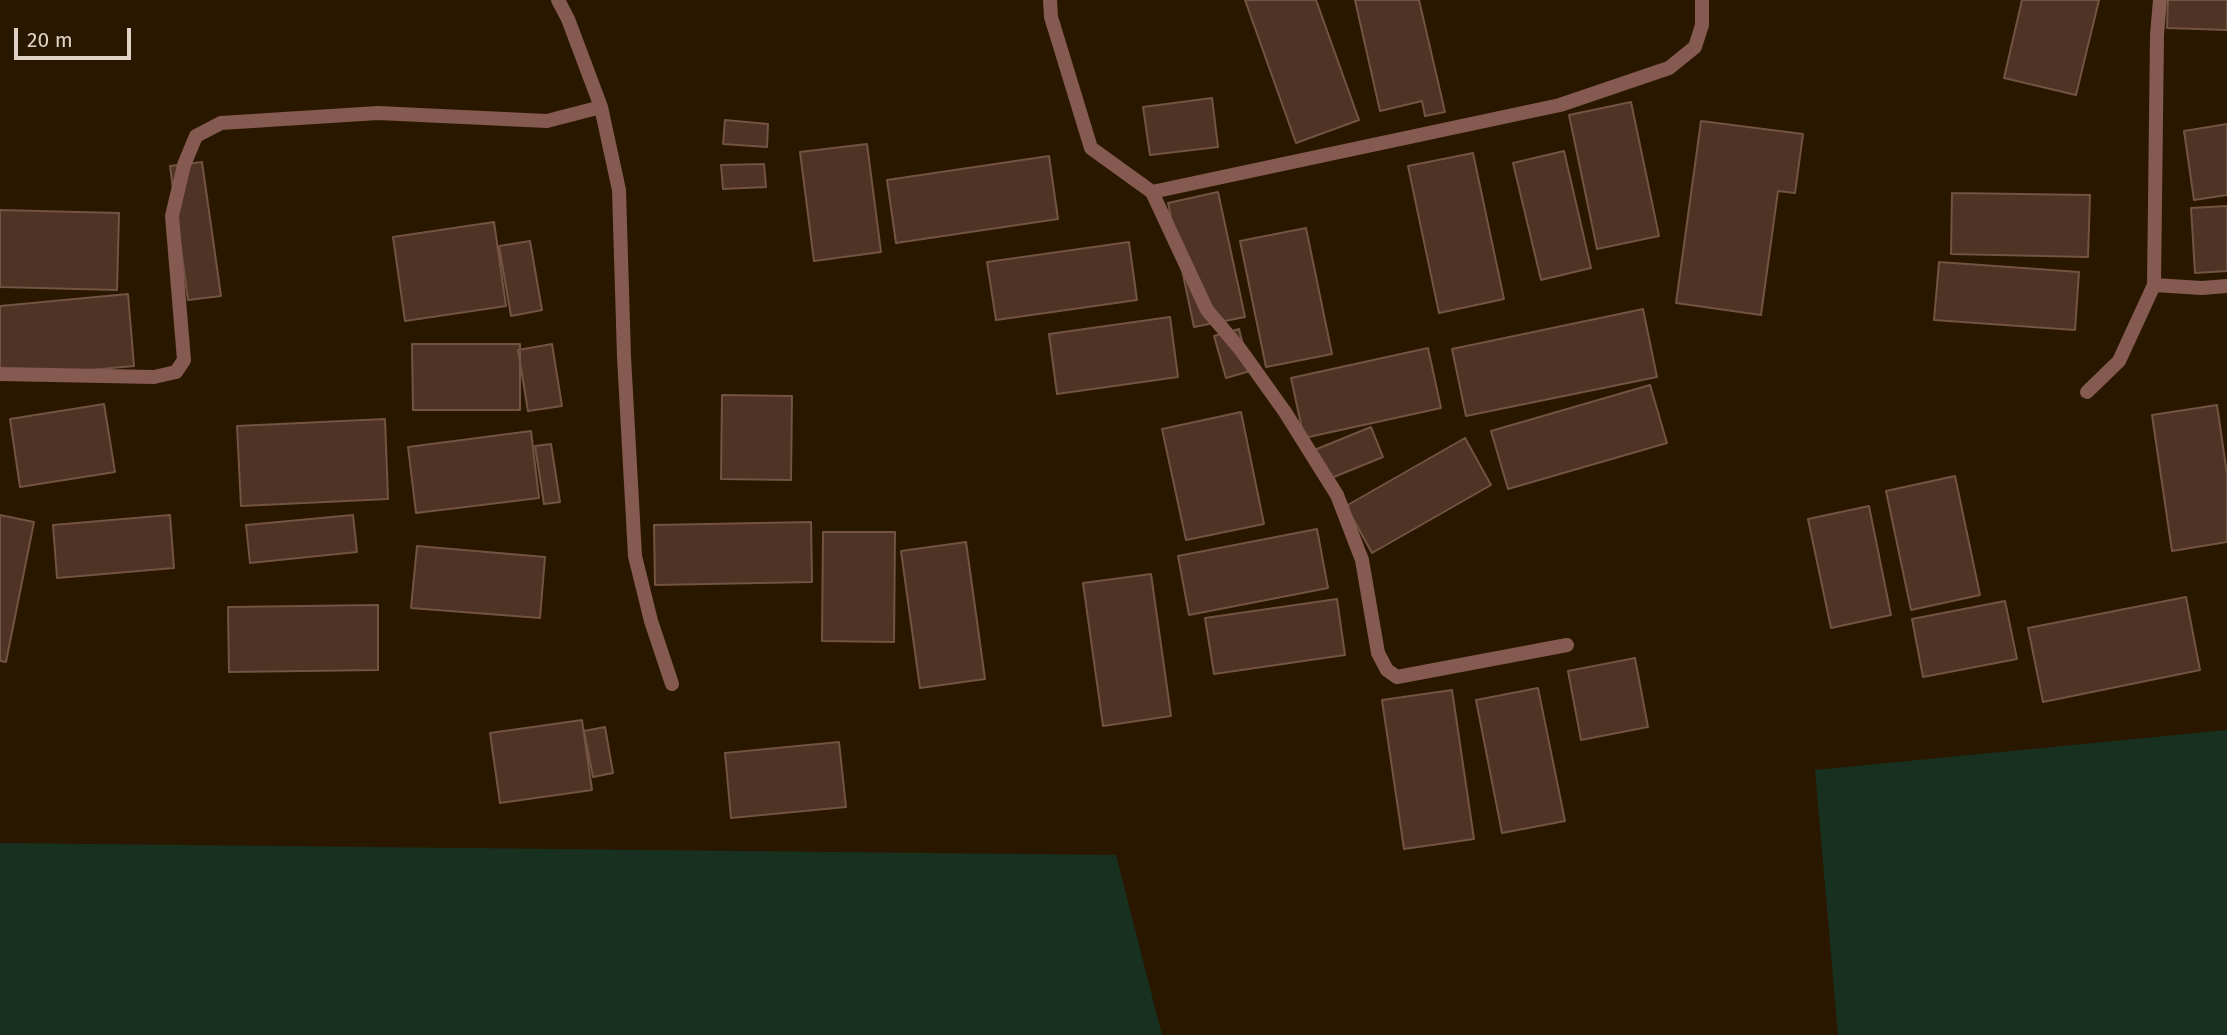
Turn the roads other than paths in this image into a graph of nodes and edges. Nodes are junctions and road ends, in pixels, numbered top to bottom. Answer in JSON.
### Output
{"nodes":[{"id":1,"x":558,"y":0,"type":"edge"},
{"id":2,"x":1050,"y":0,"type":"edge"},
{"id":3,"x":1702,"y":0,"type":"edge"},
{"id":4,"x":2160,"y":0,"type":"edge"},
{"id":5,"x":601,"y":107,"type":"junction"},
{"id":6,"x":1152,"y":192,"type":"junction"},
{"id":7,"x":2154,"y":285,"type":"junction"},
{"id":8,"x":2227,"y":286,"type":"edge"},
{"id":9,"x":0,"y":374,"type":"edge"},
{"id":10,"x":2087,"y":392,"type":"dead end"},
{"id":11,"x":1567,"y":645,"type":"dead end"},
{"id":12,"x":672,"y":684,"type":"dead end"}],
"edges":[{"from":1,"to":5,"type":"street"},
{"from":2,"to":6,"type":"street"},
{"from":3,"to":6,"type":"street"},
{"from":4,"to":7,"type":"street"},
{"from":5,"to":9,"type":"street"},
{"from":5,"to":12,"type":"street"},
{"from":6,"to":11,"type":"street"},
{"from":7,"to":8,"type":"street"},
{"from":7,"to":10,"type":"street"}]}
